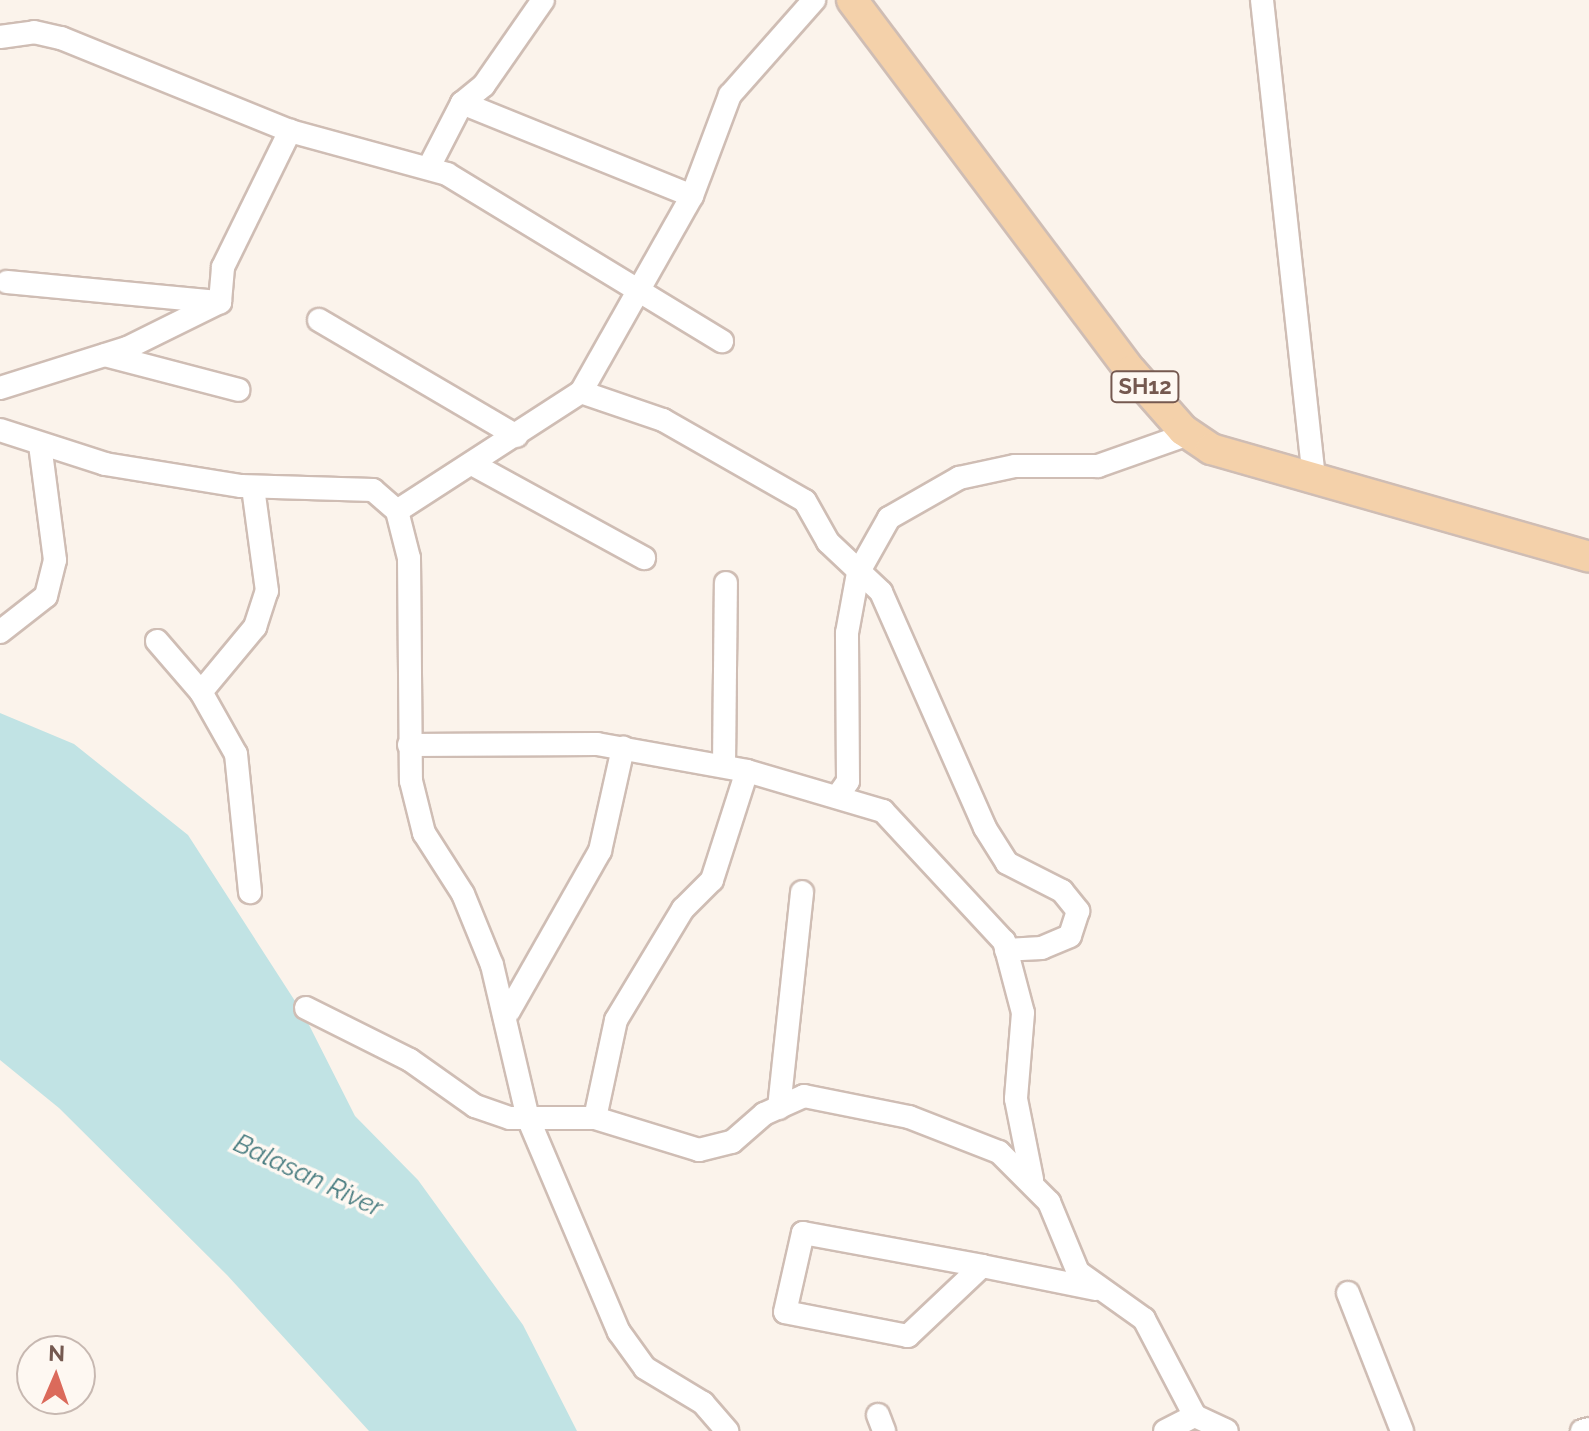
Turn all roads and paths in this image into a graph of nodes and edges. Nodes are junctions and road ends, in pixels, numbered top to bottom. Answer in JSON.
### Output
{"nodes":[{"id":1,"x":543,"y":0,"type":"edge"},
{"id":2,"x":814,"y":0,"type":"edge"},
{"id":3,"x":852,"y":0,"type":"edge"},
{"id":4,"x":1262,"y":0,"type":"edge"},
{"id":5,"x":0,"y":37,"type":"edge"},
{"id":6,"x":462,"y":103,"type":"junction"},
{"id":7,"x":290,"y":131,"type":"junction"},
{"id":8,"x":429,"y":167,"type":"junction"},
{"id":9,"x":692,"y":196,"type":"junction"},
{"id":10,"x":7,"y":282,"type":"dead end"},
{"id":11,"x":636,"y":285,"type":"junction"},
{"id":12,"x":220,"y":302,"type":"junction"},
{"id":13,"x":319,"y":320,"type":"dead end"},
{"id":14,"x":722,"y":341,"type":"dead end"},
{"id":15,"x":104,"y":355,"type":"junction"},
{"id":16,"x":0,"y":388,"type":"edge"},
{"id":17,"x":239,"y":390,"type":"dead end"},
{"id":18,"x":581,"y":392,"type":"junction"},
{"id":19,"x":0,"y":430,"type":"edge"},
{"id":20,"x":1189,"y":434,"type":"junction"},
{"id":21,"x":517,"y":436,"type":"junction"},
{"id":22,"x":40,"y":444,"type":"junction"},
{"id":23,"x":474,"y":465,"type":"junction"},
{"id":24,"x":1314,"y":481,"type":"junction"},
{"id":25,"x":253,"y":487,"type":"junction"},
{"id":26,"x":397,"y":511,"type":"junction"},
{"id":27,"x":1589,"y":557,"type":"edge"},
{"id":28,"x":644,"y":558,"type":"dead end"},
{"id":29,"x":858,"y":573,"type":"junction"},
{"id":30,"x":726,"y":583,"type":"dead end"},
{"id":31,"x":0,"y":632,"type":"edge"},
{"id":32,"x":157,"y":641,"type":"dead end"},
{"id":33,"x":201,"y":692,"type":"junction"},
{"id":34,"x":409,"y":745,"type":"junction"},
{"id":35,"x":623,"y":748,"type":"junction"},
{"id":36,"x":724,"y":766,"type":"junction"},
{"id":37,"x":747,"y":771,"type":"junction"},
{"id":38,"x":837,"y":797,"type":"junction"},
{"id":39,"x":250,"y":892,"type":"dead end"},
{"id":40,"x":802,"y":892,"type":"dead end"},
{"id":41,"x":1006,"y":950,"type":"junction"},
{"id":42,"x":306,"y":1008,"type":"dead end"},
{"id":43,"x":509,"y":1011,"type":"junction"},
{"id":44,"x":779,"y":1108,"type":"junction"},
{"id":45,"x":528,"y":1118,"type":"junction"},
{"id":46,"x":595,"y":1118,"type":"junction"},
{"id":47,"x":1032,"y":1179,"type":"junction"},
{"id":48,"x":982,"y":1266,"type":"junction"},
{"id":49,"x":1103,"y":1290,"type":"junction"},
{"id":50,"x":1348,"y":1293,"type":"dead end"},
{"id":51,"x":1195,"y":1416,"type":"junction"},
{"id":52,"x":1589,"y":1429,"type":"edge"},
{"id":53,"x":727,"y":1431,"type":"edge"},
{"id":54,"x":1165,"y":1431,"type":"edge"},
{"id":55,"x":1227,"y":1431,"type":"edge"},
{"id":56,"x":1402,"y":1431,"type":"edge"},
{"id":57,"x":1582,"y":1431,"type":"edge"}],
"edges":[{"from":1,"to":6,"type":"street"},
{"from":2,"to":9,"type":"street"},
{"from":3,"to":20,"type":"main road","number":"SH12"},
{"from":4,"to":24,"type":"street"},
{"from":5,"to":7,"type":"street"},
{"from":6,"to":8,"type":"street"},
{"from":6,"to":9,"type":"street"},
{"from":7,"to":8,"type":"street"},
{"from":7,"to":12,"type":"street"},
{"from":8,"to":11,"type":"street"},
{"from":9,"to":11,"type":"street"},
{"from":10,"to":12,"type":"street"},
{"from":11,"to":14,"type":"street"},
{"from":11,"to":18,"type":"street"},
{"from":12,"to":15,"type":"street"},
{"from":13,"to":21,"type":"street"},
{"from":15,"to":16,"type":"street"},
{"from":15,"to":17,"type":"street"},
{"from":18,"to":21,"type":"street"},
{"from":18,"to":29,"type":"street"},
{"from":19,"to":22,"type":"street"},
{"from":20,"to":24,"type":"main road","number":"SH12"},
{"from":20,"to":29,"type":"street"},
{"from":21,"to":23,"type":"street"},
{"from":22,"to":25,"type":"street"},
{"from":22,"to":31,"type":"street"},
{"from":23,"to":26,"type":"street"},
{"from":23,"to":28,"type":"street"},
{"from":24,"to":27,"type":"main road","number":"SH12"},
{"from":25,"to":26,"type":"street"},
{"from":25,"to":33,"type":"street"},
{"from":26,"to":34,"type":"street"},
{"from":29,"to":38,"type":"street"},
{"from":29,"to":41,"type":"street"},
{"from":30,"to":36,"type":"street"},
{"from":32,"to":33,"type":"street"},
{"from":33,"to":39,"type":"street"},
{"from":34,"to":35,"type":"street"},
{"from":34,"to":43,"type":"street"},
{"from":35,"to":36,"type":"street"},
{"from":35,"to":43,"type":"street"},
{"from":36,"to":37,"type":"street"},
{"from":37,"to":38,"type":"street"},
{"from":37,"to":46,"type":"street"},
{"from":38,"to":41,"type":"street"},
{"from":40,"to":44,"type":"street"},
{"from":41,"to":47,"type":"street"},
{"from":42,"to":45,"type":"street"},
{"from":43,"to":45,"type":"street"},
{"from":44,"to":46,"type":"street"},
{"from":44,"to":47,"type":"street"},
{"from":45,"to":46,"type":"street"},
{"from":45,"to":53,"type":"street"},
{"from":47,"to":49,"type":"street"},
{"from":48,"to":48,"type":"street"},
{"from":48,"to":49,"type":"street"},
{"from":49,"to":51,"type":"street"},
{"from":50,"to":56,"type":"street"},
{"from":51,"to":54,"type":"street"},
{"from":51,"to":55,"type":"street"},
{"from":52,"to":57,"type":"street"}]}
